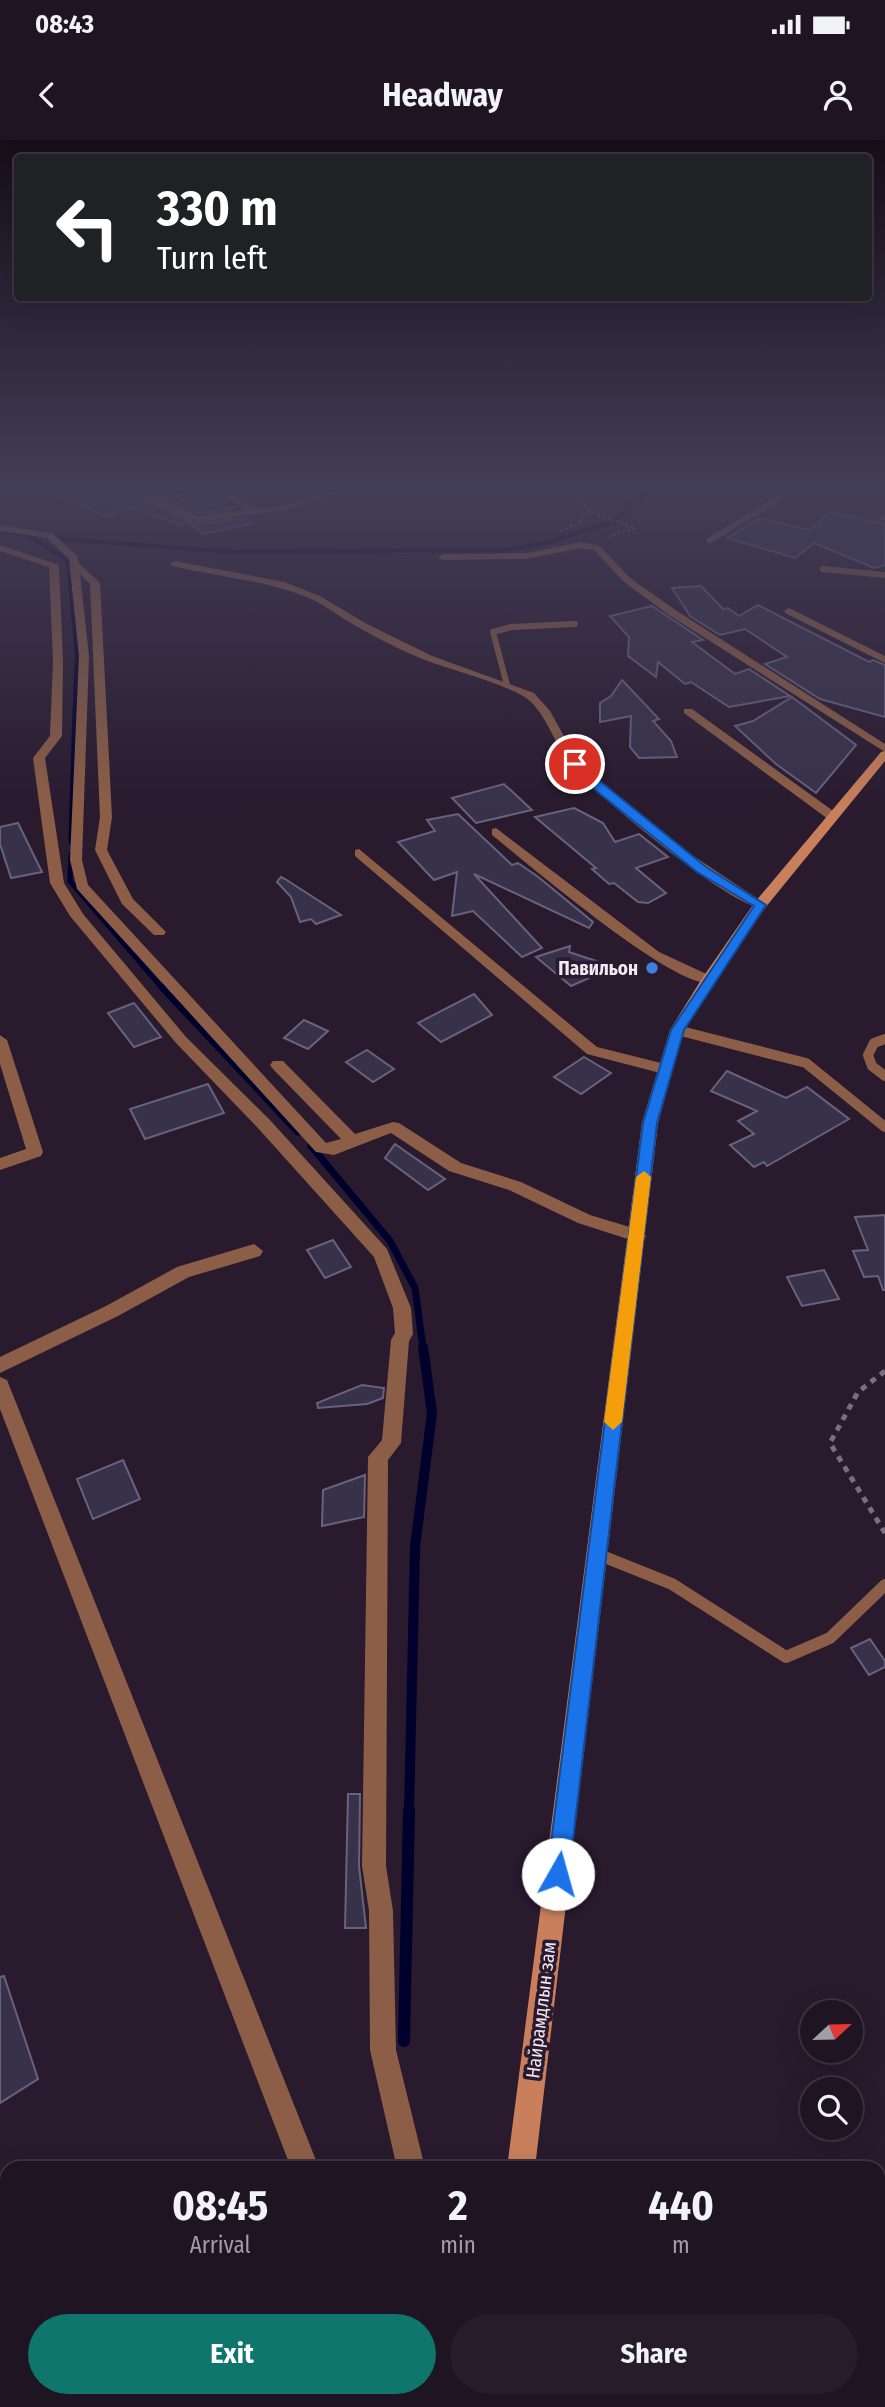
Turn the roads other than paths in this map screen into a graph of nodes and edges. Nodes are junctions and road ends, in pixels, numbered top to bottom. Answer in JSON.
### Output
{"nodes":[{"id":1,"x":55,"y":597,"type":"edge"},
{"id":2,"x":78,"y":597,"type":"edge"},
{"id":3,"x":96,"y":597,"type":"edge"},
{"id":4,"x":314,"y":597,"type":"edge"},
{"id":5,"x":649,"y":597,"type":"edge"},
{"id":6,"x":789,"y":611,"type":"dead end"},
{"id":7,"x":575,"y":624,"type":"dead end"},
{"id":8,"x":885,"y":660,"type":"edge"},
{"id":9,"x":507,"y":685,"type":"junction"},
{"id":10,"x":688,"y":710,"type":"dead end"},
{"id":11,"x":885,"y":752,"type":"edge"},
{"id":12,"x":832,"y":816,"type":"junction"},
{"id":13,"x":496,"y":832,"type":"dead end"},
{"id":14,"x":359,"y":853,"type":"dead end"},
{"id":15,"x":760,"y":905,"type":"junction"},
{"id":16,"x":159,"y":932,"type":"dead end"},
{"id":17,"x":708,"y":980,"type":"junction"},
{"id":18,"x":677,"y":1030,"type":"junction"},
{"id":19,"x":885,"y":1039,"type":"edge"},
{"id":20,"x":0,"y":1040,"type":"edge"},
{"id":21,"x":278,"y":1065,"type":"dead end"},
{"id":22,"x":664,"y":1069,"type":"junction"},
{"id":23,"x":885,"y":1076,"type":"edge"},
{"id":24,"x":885,"y":1127,"type":"edge"},
{"id":25,"x":352,"y":1141,"type":"junction"},
{"id":26,"x":0,"y":1164,"type":"edge"},
{"id":27,"x":637,"y":1237,"type":"junction"},
{"id":28,"x":254,"y":1251,"type":"dead end"},
{"id":29,"x":0,"y":1365,"type":"edge"},
{"id":30,"x":0,"y":1385,"type":"edge"},
{"id":31,"x":597,"y":1554,"type":"junction"},
{"id":32,"x":885,"y":1585,"type":"edge"},
{"id":33,"x":302,"y":2161,"type":"edge"},
{"id":34,"x":409,"y":2161,"type":"edge"},
{"id":35,"x":523,"y":2161,"type":"edge"}],
"edges":[{"from":1,"to":34,"type":"street"},
{"from":2,"to":25,"type":"street"},
{"from":3,"to":16,"type":"street"},
{"from":4,"to":9,"type":"street"},
{"from":5,"to":11,"type":"street"},
{"from":6,"to":8,"type":"street"},
{"from":7,"to":9,"type":"lane"},
{"from":9,"to":15,"type":"street"},
{"from":10,"to":12,"type":"street"},
{"from":11,"to":12,"type":"main road","name":"Найрамдлын зам"},
{"from":12,"to":15,"type":"main road","name":"Найрамдлын зам"},
{"from":13,"to":17,"type":"street"},
{"from":14,"to":22,"type":"street"},
{"from":15,"to":17,"type":"main road","name":"Найрамдлын зам"},
{"from":17,"to":18,"type":"main road","name":"Найрамдлын зам"},
{"from":18,"to":22,"type":"main road","name":"Найрамдлын зам"},
{"from":18,"to":24,"type":"lane"},
{"from":19,"to":23,"type":"lane"},
{"from":20,"to":26,"type":"street"},
{"from":21,"to":25,"type":"street"},
{"from":22,"to":27,"type":"main road","name":"Найрамдлын зам"},
{"from":25,"to":27,"type":"street"},
{"from":27,"to":31,"type":"main road","name":"Найрамдлын зам"},
{"from":28,"to":29,"type":"street"},
{"from":30,"to":33,"type":"street"},
{"from":31,"to":32,"type":"lane"},
{"from":31,"to":35,"type":"main road","name":"Найрамдлын зам"}]}
